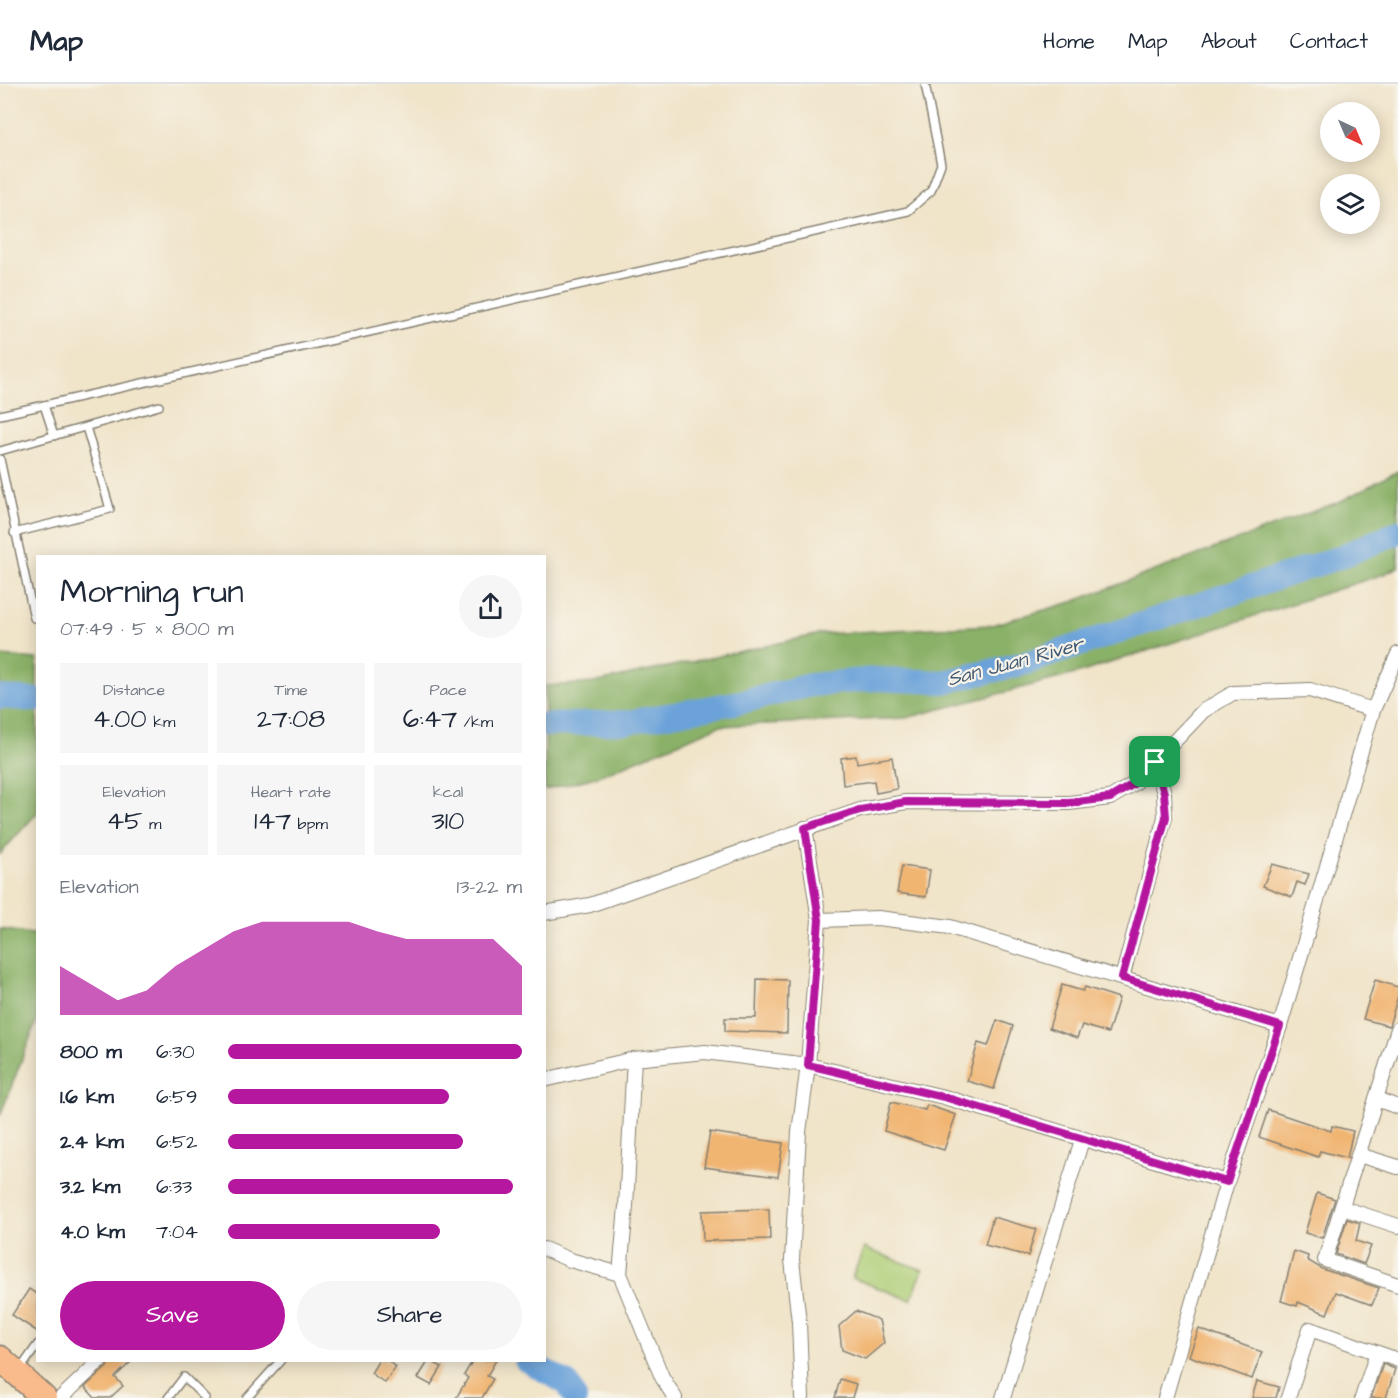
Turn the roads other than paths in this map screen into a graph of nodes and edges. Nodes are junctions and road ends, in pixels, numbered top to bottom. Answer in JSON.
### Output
{"nodes":[{"id":1,"x":925,"y":84,"type":"edge"},
{"id":2,"x":44,"y":405,"type":"junction"},
{"id":3,"x":159,"y":406,"type":"dead end"},
{"id":4,"x":0,"y":414,"type":"edge"},
{"id":5,"x":86,"y":427,"type":"junction"},
{"id":6,"x":54,"y":436,"type":"junction"},
{"id":7,"x":0,"y":451,"type":"edge"},
{"id":8,"x":0,"y":459,"type":"edge"},
{"id":9,"x":14,"y":533,"type":"junction"},
{"id":10,"x":34,"y":618,"type":"dead end"},
{"id":11,"x":1398,"y":654,"type":"edge"},
{"id":12,"x":1373,"y":710,"type":"junction"},
{"id":13,"x":1155,"y":762,"type":"junction"},
{"id":14,"x":805,"y":828,"type":"junction"},
{"id":15,"x":546,"y":913,"type":"edge"},
{"id":16,"x":819,"y":920,"type":"junction"},
{"id":17,"x":1122,"y":978,"type":"junction"},
{"id":18,"x":1280,"y":1026,"type":"junction"},
{"id":19,"x":1398,"y":1029,"type":"edge"},
{"id":20,"x":1396,"y":1045,"type":"edge"},
{"id":21,"x":634,"y":1059,"type":"junction"},
{"id":22,"x":808,"y":1065,"type":"junction"},
{"id":23,"x":546,"y":1080,"type":"edge"},
{"id":24,"x":1376,"y":1099,"type":"junction"},
{"id":25,"x":1398,"y":1107,"type":"edge"},
{"id":26,"x":1082,"y":1140,"type":"junction"},
{"id":27,"x":1359,"y":1155,"type":"junction"},
{"id":28,"x":1398,"y":1167,"type":"edge"},
{"id":29,"x":1227,"y":1182,"type":"junction"},
{"id":30,"x":1343,"y":1208,"type":"junction"},
{"id":31,"x":1398,"y":1226,"type":"edge"},
{"id":32,"x":546,"y":1250,"type":"edge"},
{"id":33,"x":620,"y":1274,"type":"junction"},
{"id":34,"x":1398,"y":1285,"type":"edge"},
{"id":35,"x":36,"y":1345,"type":"edge"},
{"id":36,"x":1377,"y":1353,"type":"junction"},
{"id":37,"x":1398,"y":1360,"type":"edge"},
{"id":38,"x":99,"y":1362,"type":"edge"},
{"id":39,"x":279,"y":1362,"type":"edge"},
{"id":40,"x":9,"y":1365,"type":"edge"},
{"id":41,"x":44,"y":1398,"type":"edge"},
{"id":42,"x":61,"y":1398,"type":"edge"},
{"id":43,"x":168,"y":1398,"type":"edge"},
{"id":44,"x":206,"y":1398,"type":"edge"},
{"id":45,"x":247,"y":1398,"type":"edge"},
{"id":46,"x":675,"y":1398,"type":"edge"},
{"id":47,"x":802,"y":1398,"type":"edge"},
{"id":48,"x":1003,"y":1398,"type":"edge"},
{"id":49,"x":1165,"y":1398,"type":"edge"},
{"id":50,"x":1288,"y":1398,"type":"edge"},
{"id":51,"x":1362,"y":1398,"type":"edge"}],
"edges":[{"from":1,"to":2,"type":"lane"},
{"from":2,"to":4,"type":"lane"},
{"from":2,"to":6,"type":"lane"},
{"from":3,"to":5,"type":"lane"},
{"from":5,"to":6,"type":"lane"},
{"from":5,"to":9,"type":"lane"},
{"from":6,"to":7,"type":"lane"},
{"from":8,"to":9,"type":"lane"},
{"from":9,"to":10,"type":"lane"},
{"from":11,"to":12,"type":"street"},
{"from":12,"to":13,"type":"street"},
{"from":12,"to":18,"type":"street"},
{"from":13,"to":14,"type":"street"},
{"from":13,"to":17,"type":"street"},
{"from":14,"to":15,"type":"street"},
{"from":14,"to":16,"type":"street"},
{"from":16,"to":17,"type":"street"},
{"from":16,"to":22,"type":"street"},
{"from":17,"to":18,"type":"street"},
{"from":18,"to":29,"type":"street"},
{"from":19,"to":20,"type":"street"},
{"from":20,"to":24,"type":"street"},
{"from":21,"to":22,"type":"street"},
{"from":21,"to":23,"type":"street"},
{"from":21,"to":33,"type":"street"},
{"from":22,"to":26,"type":"street"},
{"from":22,"to":47,"type":"street"},
{"from":24,"to":25,"type":"street"},
{"from":24,"to":27,"type":"street"},
{"from":26,"to":29,"type":"street"},
{"from":26,"to":48,"type":"street"},
{"from":27,"to":28,"type":"street"},
{"from":27,"to":30,"type":"street"},
{"from":29,"to":49,"type":"street"},
{"from":30,"to":31,"type":"street"},
{"from":30,"to":34,"type":"street"},
{"from":32,"to":33,"type":"street"},
{"from":33,"to":46,"type":"street"},
{"from":35,"to":40,"type":"lane"},
{"from":36,"to":37,"type":"street"},
{"from":36,"to":50,"type":"street"},
{"from":36,"to":51,"type":"street"},
{"from":38,"to":42,"type":"street"},
{"from":39,"to":45,"type":"lane"},
{"from":40,"to":41,"type":"highway"},
{"from":43,"to":44,"type":"lane"}]}
